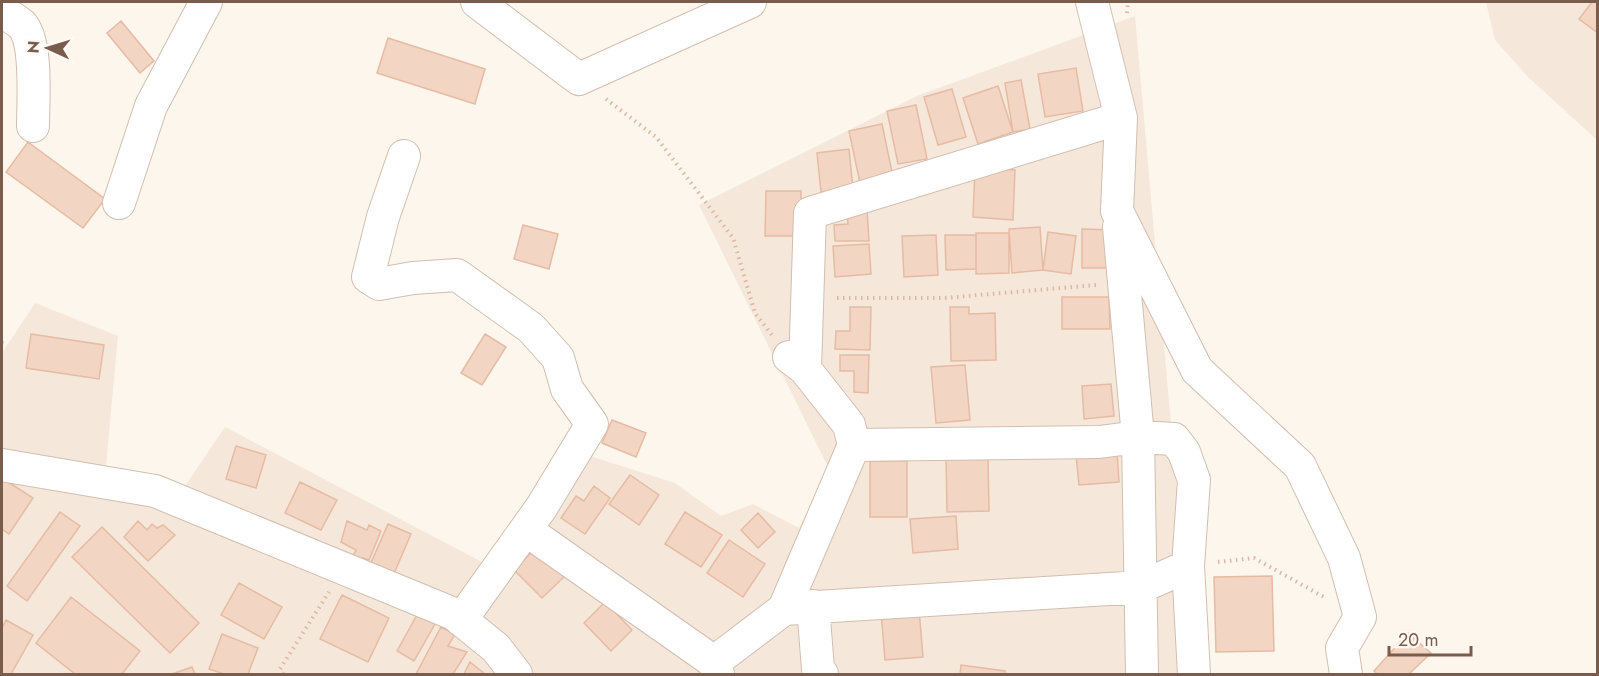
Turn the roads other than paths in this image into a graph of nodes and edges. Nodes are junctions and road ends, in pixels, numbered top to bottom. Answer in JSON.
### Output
{"nodes":[{"id":1,"x":206,"y":2,"type":"edge"},
{"id":2,"x":477,"y":2,"type":"edge"},
{"id":3,"x":750,"y":2,"type":"edge"},
{"id":4,"x":1092,"y":2,"type":"edge"},
{"id":5,"x":14,"y":10,"type":"edge"},
{"id":6,"x":1120,"y":118,"type":"junction"},
{"id":7,"x":33,"y":126,"type":"dead end"},
{"id":8,"x":404,"y":156,"type":"dead end"},
{"id":9,"x":119,"y":203,"type":"dead end"},
{"id":10,"x":1117,"y":211,"type":"junction"},
{"id":11,"x":1138,"y":437,"type":"junction"},
{"id":12,"x":854,"y":446,"type":"junction"},
{"id":13,"x":2,"y":465,"type":"edge"},
{"id":14,"x":526,"y":530,"type":"junction"},
{"id":15,"x":1188,"y":566,"type":"junction"},
{"id":16,"x":1141,"y":587,"type":"junction"},
{"id":17,"x":798,"y":608,"type":"junction"},
{"id":18,"x":461,"y":620,"type":"junction"},
{"id":19,"x":716,"y":668,"type":"edge"},
{"id":20,"x":516,"y":675,"type":"edge"},
{"id":21,"x":822,"y":675,"type":"edge"},
{"id":22,"x":1142,"y":675,"type":"edge"},
{"id":23,"x":1194,"y":675,"type":"edge"},
{"id":24,"x":1346,"y":675,"type":"edge"}],
"edges":[{"from":1,"to":9,"type":"street"},
{"from":2,"to":3,"type":"street"},
{"from":4,"to":6,"type":"street"},
{"from":5,"to":7,"type":"street"},
{"from":6,"to":10,"type":"street"},
{"from":6,"to":12,"type":"street"},
{"from":8,"to":14,"type":"street"},
{"from":10,"to":11,"type":"street"},
{"from":10,"to":24,"type":"street"},
{"from":11,"to":12,"type":"street"},
{"from":11,"to":15,"type":"street"},
{"from":11,"to":16,"type":"street"},
{"from":12,"to":17,"type":"street"},
{"from":13,"to":18,"type":"street"},
{"from":14,"to":18,"type":"street"},
{"from":14,"to":19,"type":"street"},
{"from":15,"to":16,"type":"street"},
{"from":15,"to":23,"type":"street"},
{"from":16,"to":17,"type":"street"},
{"from":16,"to":22,"type":"street"},
{"from":17,"to":19,"type":"street"},
{"from":17,"to":21,"type":"street"},
{"from":18,"to":20,"type":"street"}]}
